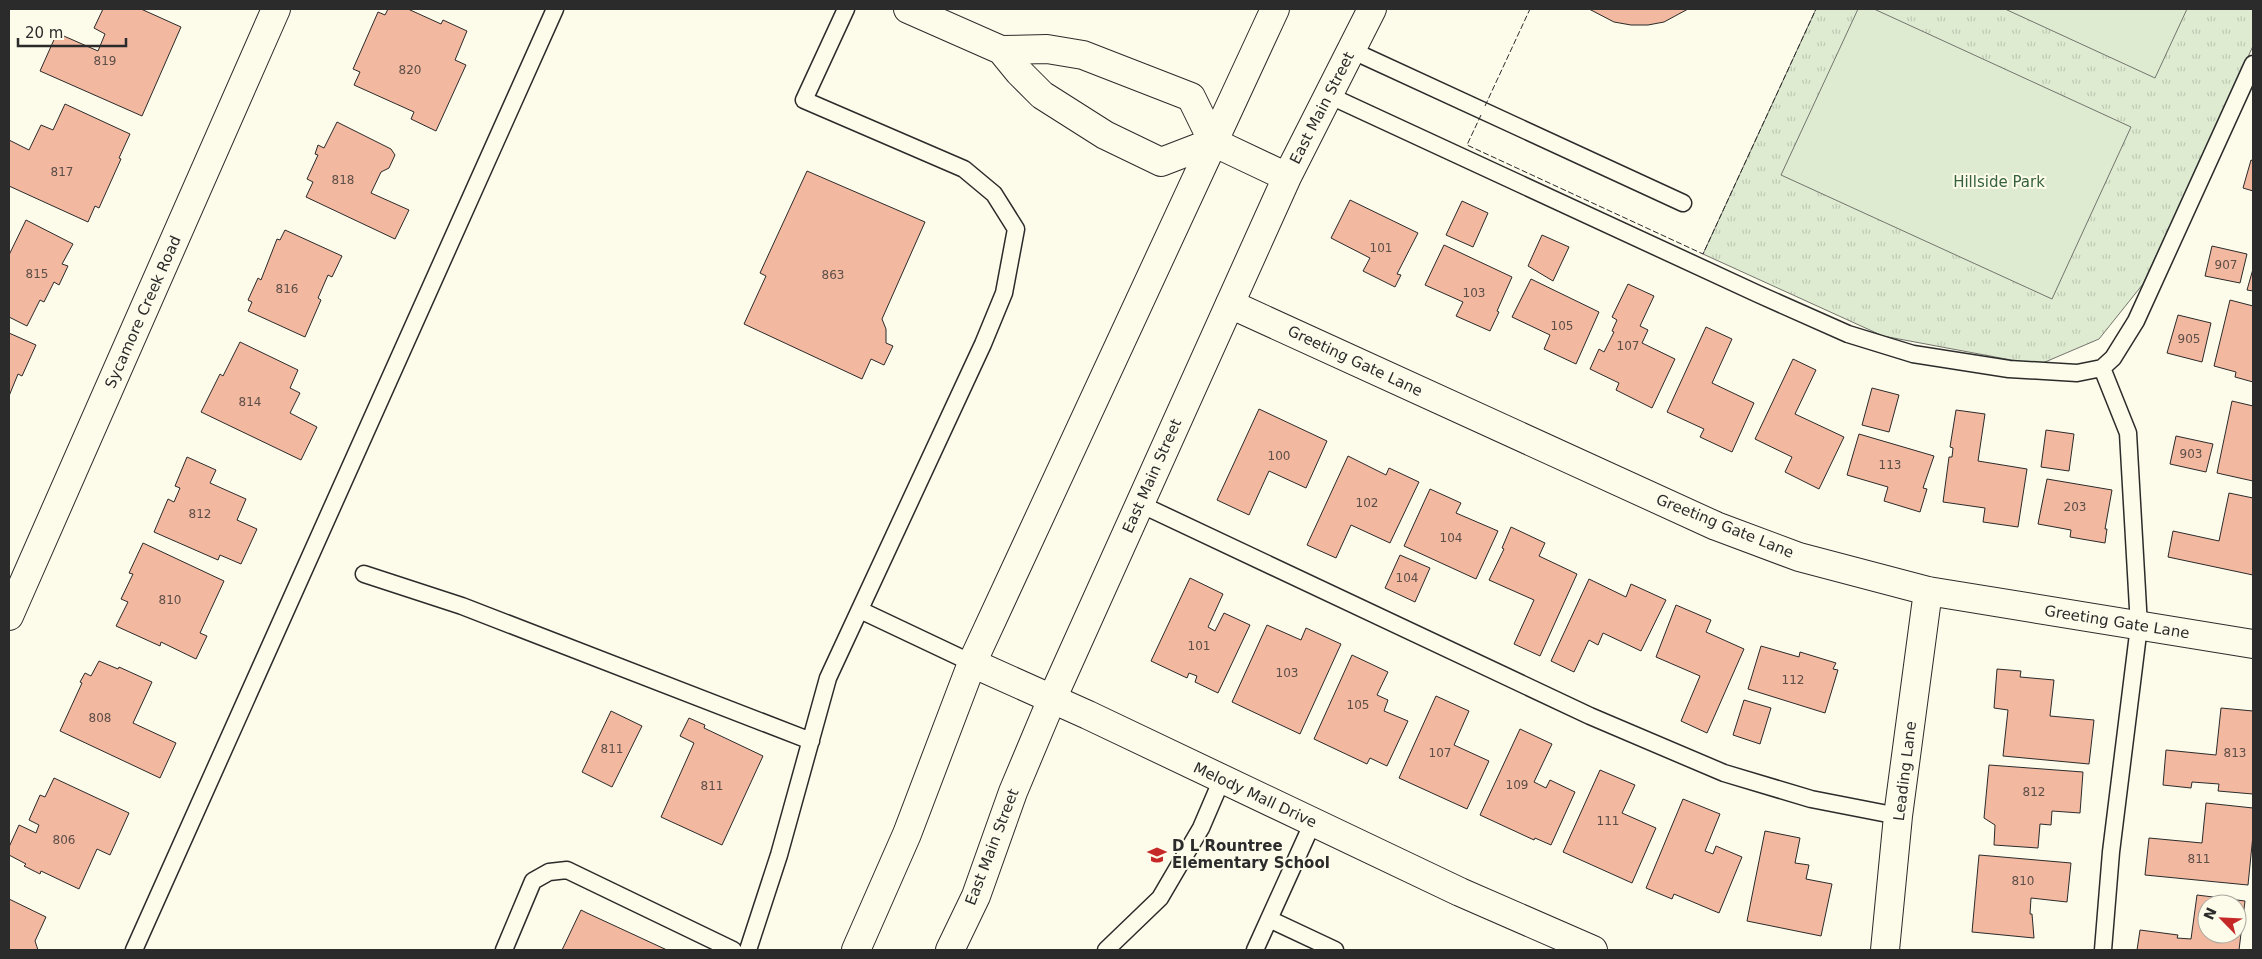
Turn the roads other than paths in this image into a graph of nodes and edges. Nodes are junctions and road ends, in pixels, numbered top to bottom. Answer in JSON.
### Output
{"nodes":[{"id":1,"x":276,"y":9,"type":"edge"},
{"id":2,"x":555,"y":9,"type":"edge"},
{"id":3,"x":846,"y":9,"type":"edge"},
{"id":4,"x":908,"y":9,"type":"edge"},
{"id":5,"x":1275,"y":9,"type":"edge"},
{"id":6,"x":1372,"y":9,"type":"edge"},
{"id":7,"x":1001,"y":50,"type":"junction"},
{"id":8,"x":1351,"y":50,"type":"junction"},
{"id":9,"x":2253,"y":64,"type":"edge"},
{"id":10,"x":1328,"y":95,"type":"junction"},
{"id":11,"x":1213,"y":142,"type":"junction"},
{"id":12,"x":1287,"y":176,"type":"junction"},
{"id":13,"x":1683,"y":203,"type":"dead end"},
{"id":14,"x":1230,"y":304,"type":"junction"},
{"id":15,"x":2102,"y":368,"type":"junction"},
{"id":16,"x":1140,"y":504,"type":"junction"},
{"id":17,"x":364,"y":574,"type":"dead end"},
{"id":18,"x":1928,"y":592,"type":"junction"},
{"id":19,"x":860,"y":610,"type":"junction"},
{"id":20,"x":9,"y":616,"type":"edge"},
{"id":21,"x":2139,"y":626,"type":"junction"},
{"id":22,"x":2253,"y":644,"type":"edge"},
{"id":23,"x":972,"y":663,"type":"junction"},
{"id":24,"x":1052,"y":699,"type":"junction"},
{"id":25,"x":811,"y":741,"type":"junction"},
{"id":26,"x":1222,"y":779,"type":"junction"},
{"id":27,"x":1898,"y":816,"type":"junction"},
{"id":28,"x":1312,"y":822,"type":"junction"},
{"id":29,"x":1269,"y":919,"type":"junction"},
{"id":30,"x":134,"y":950,"type":"edge"},
{"id":31,"x":504,"y":950,"type":"edge"},
{"id":32,"x":733,"y":950,"type":"edge"},
{"id":33,"x":748,"y":950,"type":"edge"},
{"id":34,"x":856,"y":950,"type":"edge"},
{"id":35,"x":950,"y":950,"type":"edge"},
{"id":36,"x":1106,"y":950,"type":"edge"},
{"id":37,"x":1255,"y":950,"type":"edge"},
{"id":38,"x":1335,"y":950,"type":"edge"},
{"id":39,"x":1593,"y":950,"type":"edge"},
{"id":40,"x":1885,"y":950,"type":"edge"},
{"id":41,"x":2103,"y":950,"type":"edge"}],
"edges":[{"from":1,"to":20,"type":"street","name":"Sycamore Creek Road"},
{"from":2,"to":30,"type":"lane"},
{"from":3,"to":19,"type":"lane"},
{"from":4,"to":7,"type":"street"},
{"from":5,"to":11,"type":"street"},
{"from":6,"to":8,"type":"street","name":"East Main Street"},
{"from":7,"to":11,"type":"street"},
{"from":7,"to":11,"type":"street"},
{"from":8,"to":10,"type":"street","name":"East Main Street"},
{"from":8,"to":13,"type":"lane"},
{"from":9,"to":15,"type":"lane"},
{"from":10,"to":12,"type":"street","name":"East Main Street"},
{"from":10,"to":15,"type":"lane"},
{"from":11,"to":12,"type":"street"},
{"from":11,"to":23,"type":"street"},
{"from":12,"to":14,"type":"street","name":"East Main Street"},
{"from":14,"to":16,"type":"street","name":"East Main Street"},
{"from":14,"to":18,"type":"street","name":"Greeting Gate Lane"},
{"from":15,"to":21,"type":"lane"},
{"from":16,"to":24,"type":"street","name":"East Main Street"},
{"from":16,"to":27,"type":"lane"},
{"from":17,"to":25,"type":"lane"},
{"from":18,"to":21,"type":"street","name":"Greeting Gate Lane"},
{"from":18,"to":27,"type":"street","name":"Leading Lane"},
{"from":19,"to":23,"type":"lane"},
{"from":19,"to":25,"type":"lane"},
{"from":21,"to":22,"type":"street","name":"Greeting Gate Lane"},
{"from":21,"to":41,"type":"lane"},
{"from":23,"to":24,"type":"street","name":"Melody Mall Drive"},
{"from":23,"to":34,"type":"street"},
{"from":24,"to":26,"type":"street","name":"Melody Mall Drive"},
{"from":24,"to":35,"type":"street","name":"East Main Street"},
{"from":25,"to":33,"type":"lane"},
{"from":26,"to":28,"type":"street","name":"Melody Mall Drive"},
{"from":26,"to":36,"type":"lane"},
{"from":27,"to":40,"type":"street","name":"Leading Lane"},
{"from":28,"to":29,"type":"lane"},
{"from":28,"to":39,"type":"street","name":"Melody Mall Drive"},
{"from":29,"to":37,"type":"lane"},
{"from":29,"to":38,"type":"lane"},
{"from":31,"to":32,"type":"lane"}]}
